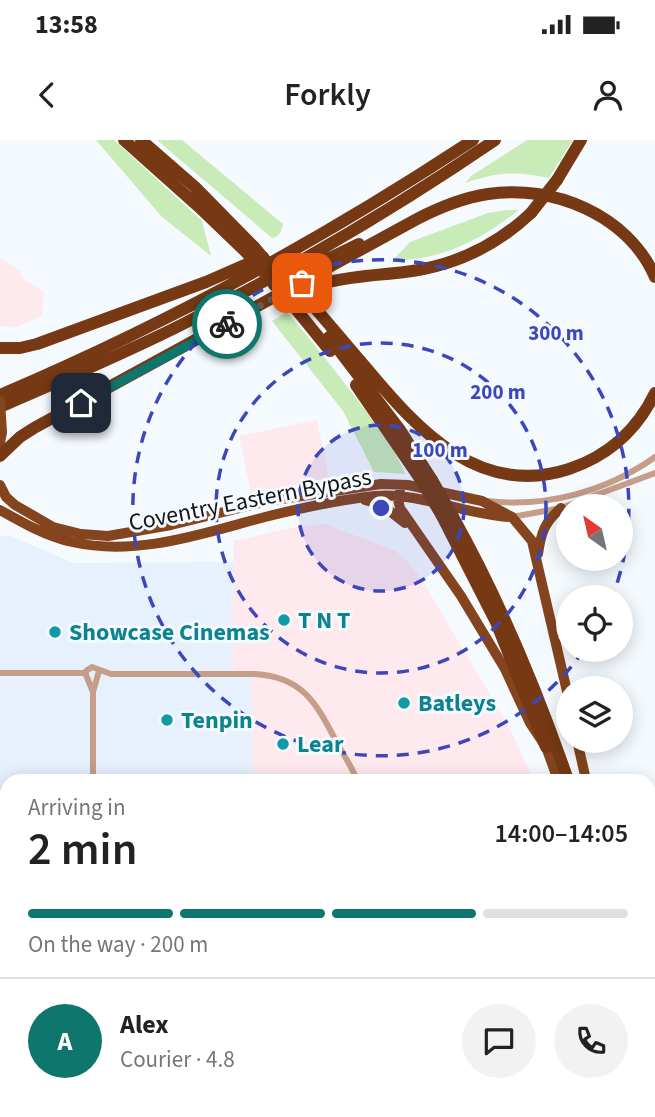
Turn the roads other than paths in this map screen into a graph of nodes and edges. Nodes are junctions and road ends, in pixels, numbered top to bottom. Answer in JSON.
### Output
{"nodes":[{"id":1,"x":124,"y":140,"type":"edge"},
{"id":2,"x":141,"y":140,"type":"edge"},
{"id":3,"x":473,"y":140,"type":"edge"},
{"id":4,"x":495,"y":140,"type":"edge"},
{"id":5,"x":581,"y":140,"type":"edge"},
{"id":6,"x":448,"y":157,"type":"junction"},
{"id":7,"x":417,"y":219,"type":"junction"},
{"id":8,"x":250,"y":250,"type":"junction"},
{"id":9,"x":655,"y":277,"type":"edge"},
{"id":10,"x":303,"y":304,"type":"junction"},
{"id":11,"x":178,"y":326,"type":"junction"},
{"id":12,"x":0,"y":348,"type":"edge"},
{"id":13,"x":170,"y":355,"type":"junction"},
{"id":14,"x":655,"y":393,"type":"edge"},
{"id":15,"x":0,"y":395,"type":"edge"},
{"id":16,"x":0,"y":401,"type":"edge"},
{"id":17,"x":0,"y":407,"type":"edge"},
{"id":18,"x":1,"y":438,"type":"edge"},
{"id":19,"x":0,"y":456,"type":"edge"},
{"id":20,"x":655,"y":457,"type":"edge"},
{"id":21,"x":655,"y":473,"type":"edge"},
{"id":22,"x":0,"y":485,"type":"edge"},
{"id":23,"x":408,"y":485,"type":"junction"},
{"id":24,"x":599,"y":494,"type":"edge"},
{"id":25,"x":398,"y":496,"type":"junction"},
{"id":26,"x":352,"y":499,"type":"junction"},
{"id":27,"x":482,"y":501,"type":"junction"},
{"id":28,"x":556,"y":509,"type":"edge"},
{"id":29,"x":0,"y":510,"type":"edge"},
{"id":30,"x":556,"y":513,"type":"edge"},
{"id":31,"x":448,"y":517,"type":"junction"},
{"id":32,"x":512,"y":517,"type":"junction"},
{"id":33,"x":413,"y":529,"type":"junction"},
{"id":34,"x":537,"y":557,"type":"junction"},
{"id":35,"x":0,"y":673,"type":"edge"},
{"id":36,"x":94,"y":676,"type":"junction"},
{"id":37,"x":564,"y":676,"type":"edge"},
{"id":38,"x":546,"y":747,"type":"junction"},
{"id":39,"x":580,"y":753,"type":"edge"},
{"id":40,"x":93,"y":774,"type":"edge"},
{"id":41,"x":355,"y":774,"type":"edge"},
{"id":42,"x":556,"y":774,"type":"edge"},
{"id":43,"x":566,"y":774,"type":"edge"},
{"id":44,"x":585,"y":774,"type":"edge"}],
"edges":[{"from":1,"to":8,"type":"highway"},
{"from":2,"to":8,"type":"highway"},
{"from":3,"to":6,"type":"highway"},
{"from":4,"to":11,"type":"highway"},
{"from":5,"to":13,"type":"highway","bridge":true},
{"from":6,"to":12,"type":"highway"},
{"from":6,"to":15,"type":"highway"},
{"from":7,"to":9,"type":"highway"},
{"from":7,"to":11,"type":"highway"},
{"from":7,"to":13,"type":"highway"},
{"from":8,"to":10,"type":"highway","bridge":true},
{"from":8,"to":10,"type":"highway","bridge":true},
{"from":10,"to":14,"type":"highway"},
{"from":10,"to":31,"type":"highway","bridge":true},
{"from":11,"to":17,"type":"highway"},
{"from":13,"to":19,"type":"highway"},
{"from":16,"to":18,"type":"highway","bridge":true},
{"from":20,"to":27,"type":"street"},
{"from":21,"to":24,"type":"street"},
{"from":22,"to":23,"type":"highway","name":"Coventry Eastern Bypass"},
{"from":23,"to":25,"type":"highway"},
{"from":23,"to":27,"type":"highway","name":"Coventry Eastern Bypass"},
{"from":25,"to":26,"type":"highway","name":"Coventry Eastern Bypass"},
{"from":25,"to":32,"type":"highway","name":"Coventry Eastern Bypass"},
{"from":25,"to":33,"type":"highway"},
{"from":26,"to":29,"type":"highway","name":"Coventry Eastern Bypass"},
{"from":26,"to":33,"type":"highway"},
{"from":27,"to":32,"type":"highway","name":"Coventry Eastern Bypass"},
{"from":28,"to":32,"type":"street"},
{"from":30,"to":34,"type":"highway"},
{"from":31,"to":38,"type":"highway"},
{"from":31,"to":43,"type":"highway"},
{"from":32,"to":34,"type":"highway"},
{"from":33,"to":38,"type":"highway"},
{"from":34,"to":37,"type":"highway"},
{"from":35,"to":36,"type":"street"},
{"from":36,"to":40,"type":"street"},
{"from":36,"to":41,"type":"street"},
{"from":38,"to":42,"type":"highway"},
{"from":39,"to":44,"type":"highway"}]}
